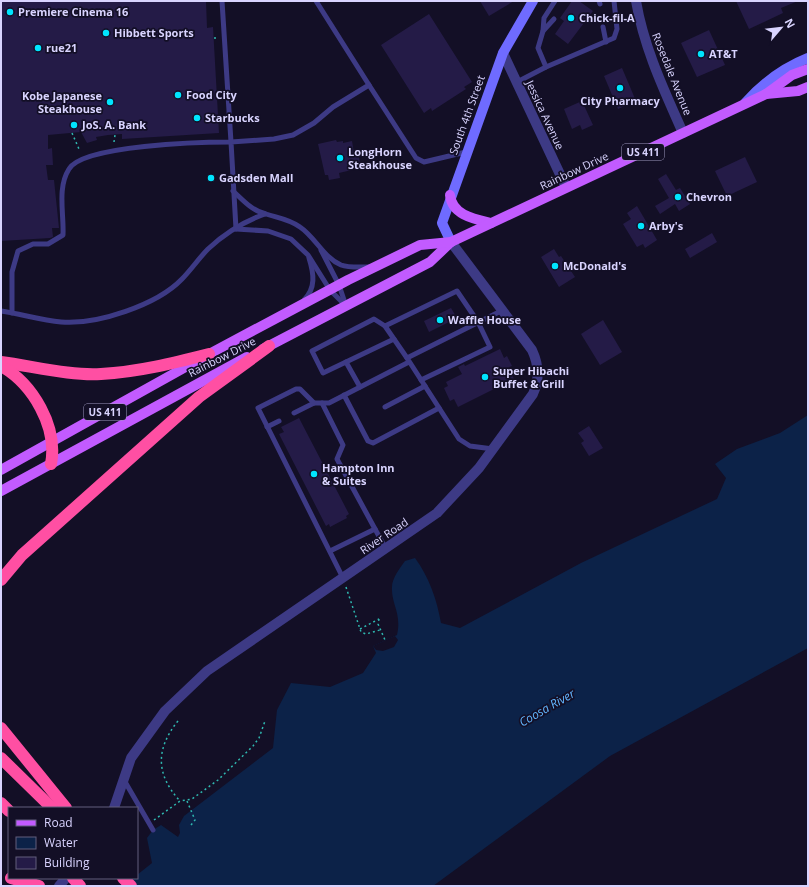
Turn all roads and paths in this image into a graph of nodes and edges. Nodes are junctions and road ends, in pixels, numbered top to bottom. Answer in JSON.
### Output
{"nodes":[{"id":1,"x":222,"y":1,"type":"edge"},
{"id":2,"x":316,"y":1,"type":"edge"},
{"id":3,"x":533,"y":1,"type":"edge"},
{"id":4,"x":555,"y":1,"type":"edge"},
{"id":5,"x":614,"y":1,"type":"edge"},
{"id":6,"x":636,"y":1,"type":"edge"},
{"id":7,"x":554,"y":18,"type":"dead end"},
{"id":8,"x":603,"y":27,"type":"dead end"},
{"id":9,"x":543,"y":31,"type":"junction"},
{"id":10,"x":606,"y":42,"type":"junction"},
{"id":11,"x":503,"y":53,"type":"junction"},
{"id":12,"x":808,"y":58,"type":"edge"},
{"id":13,"x":546,"y":67,"type":"junction"},
{"id":14,"x":808,"y":69,"type":"edge"},
{"id":15,"x":517,"y":82,"type":"junction"},
{"id":16,"x":369,"y":85,"type":"junction"},
{"id":17,"x":806,"y":91,"type":"edge"},
{"id":18,"x":766,"y":94,"type":"junction"},
{"id":19,"x":745,"y":103,"type":"junction"},
{"id":20,"x":72,"y":133,"type":"dead end"},
{"id":21,"x":683,"y":133,"type":"junction"},
{"id":22,"x":115,"y":135,"type":"dead end"},
{"id":23,"x":114,"y":142,"type":"dead end"},
{"id":24,"x":231,"y":142,"type":"junction"},
{"id":25,"x":79,"y":149,"type":"dead end"},
{"id":26,"x":466,"y":152,"type":"junction"},
{"id":27,"x":566,"y":187,"type":"junction"},
{"id":28,"x":233,"y":191,"type":"junction"},
{"id":29,"x":450,"y":195,"type":"junction"},
{"id":30,"x":265,"y":214,"type":"junction"},
{"id":31,"x":491,"y":223,"type":"junction"},
{"id":32,"x":236,"y":229,"type":"junction"},
{"id":33,"x":451,"y":242,"type":"junction"},
{"id":34,"x":320,"y":248,"type":"junction"},
{"id":35,"x":308,"y":255,"type":"junction"},
{"id":36,"x":376,"y":266,"type":"junction"},
{"id":37,"x":335,"y":288,"type":"junction"},
{"id":38,"x":346,"y":306,"type":"junction"},
{"id":39,"x":295,"y":308,"type":"junction"},
{"id":40,"x":503,"y":310,"type":"junction"},
{"id":41,"x":1,"y":311,"type":"edge"},
{"id":42,"x":12,"y":313,"type":"junction"},
{"id":43,"x":478,"y":322,"type":"junction"},
{"id":44,"x":385,"y":326,"type":"junction"},
{"id":45,"x":394,"y":339,"type":"junction"},
{"id":46,"x":269,"y":346,"type":"junction"},
{"id":47,"x":209,"y":354,"type":"junction"},
{"id":48,"x":408,"y":360,"type":"junction"},
{"id":49,"x":1,"y":362,"type":"edge"},
{"id":50,"x":346,"y":362,"type":"junction"},
{"id":51,"x":1,"y":366,"type":"edge"},
{"id":52,"x":421,"y":380,"type":"junction"},
{"id":53,"x":425,"y":386,"type":"junction"},
{"id":54,"x":360,"y":387,"type":"junction"},
{"id":55,"x":344,"y":395,"type":"junction"},
{"id":56,"x":314,"y":403,"type":"junction"},
{"id":57,"x":322,"y":403,"type":"junction"},
{"id":58,"x":385,"y":407,"type":"dead end"},
{"id":59,"x":439,"y":408,"type":"junction"},
{"id":60,"x":294,"y":413,"type":"dead end"},
{"id":61,"x":279,"y":421,"type":"dead end"},
{"id":62,"x":267,"y":427,"type":"junction"},
{"id":63,"x":53,"y":441,"type":"junction"},
{"id":64,"x":493,"y":448,"type":"junction"},
{"id":65,"x":51,"y":464,"type":"junction"},
{"id":66,"x":1,"y":470,"type":"edge"},
{"id":67,"x":1,"y":492,"type":"edge"},
{"id":68,"x":375,"y":529,"type":"junction"},
{"id":69,"x":386,"y":549,"type":"junction"},
{"id":70,"x":330,"y":551,"type":"junction"},
{"id":71,"x":343,"y":578,"type":"junction"},
{"id":72,"x":1,"y":580,"type":"edge"},
{"id":73,"x":360,"y":629,"type":"junction"},
{"id":74,"x":380,"y":630,"type":"junction"},
{"id":75,"x":385,"y":640,"type":"dead end"},
{"id":76,"x":178,"y":721,"type":"dead end"},
{"id":77,"x":265,"y":721,"type":"dead end"},
{"id":78,"x":1,"y":728,"type":"edge"},
{"id":79,"x":1,"y":758,"type":"edge"},
{"id":80,"x":124,"y":780,"type":"junction"},
{"id":81,"x":186,"y":800,"type":"junction"},
{"id":82,"x":180,"y":801,"type":"junction"},
{"id":83,"x":51,"y":807,"type":"edge"},
{"id":84,"x":65,"y":807,"type":"edge"},
{"id":85,"x":114,"y":807,"type":"edge"},
{"id":86,"x":160,"y":815,"type":"dead end"},
{"id":87,"x":190,"y":826,"type":"dead end"},
{"id":88,"x":153,"y":830,"type":"dead end"},
{"id":89,"x":14,"y":879,"type":"edge"},
{"id":90,"x":39,"y":886,"type":"edge"}],
"edges":[{"from":1,"to":24,"type":"lane"},
{"from":2,"to":16,"type":"lane"},
{"from":3,"to":11,"type":"street","name":"South 4th Street"},
{"from":4,"to":9,"type":"lane"},
{"from":5,"to":10,"type":"lane"},
{"from":6,"to":21,"type":"street","name":"Rosedale Avenue"},
{"from":7,"to":9,"type":"lane"},
{"from":8,"to":10,"type":"lane"},
{"from":9,"to":13,"type":"lane"},
{"from":10,"to":13,"type":"lane"},
{"from":11,"to":15,"type":"street","name":"Jessica Avenue"},
{"from":11,"to":26,"type":"street","name":"South 4th Street"},
{"from":12,"to":19,"type":"street","name":"Rainbow Drive"},
{"from":13,"to":15,"type":"lane"},
{"from":14,"to":18,"type":"main road","number":"US 411"},
{"from":15,"to":27,"type":"street","name":"Jessica Avenue"},
{"from":16,"to":24,"type":"lane"},
{"from":16,"to":26,"type":"lane"},
{"from":17,"to":18,"type":"main road","number":"US 411"},
{"from":18,"to":19,"type":"main road","number":"US 411"},
{"from":19,"to":21,"type":"main road","name":"Rainbow Drive","number":"US 411"},
{"from":20,"to":25,"type":"path"},
{"from":21,"to":27,"type":"main road","name":"Rainbow Drive","number":"US 411"},
{"from":22,"to":23,"type":"path"},
{"from":24,"to":28,"type":"lane"},
{"from":24,"to":42,"type":"lane"},
{"from":26,"to":29,"type":"street","name":"South 4th Street"},
{"from":27,"to":31,"type":"main road","name":"Rainbow Drive","number":"US 411"},
{"from":28,"to":30,"type":"lane"},
{"from":28,"to":32,"type":"lane"},
{"from":29,"to":31,"type":"main road"},
{"from":29,"to":33,"type":"street","name":"South 4th Street"},
{"from":30,"to":32,"type":"lane"},
{"from":30,"to":34,"type":"lane"},
{"from":31,"to":33,"type":"main road","name":"Rainbow Drive","number":"US 411"},
{"from":32,"to":35,"type":"lane"},
{"from":32,"to":42,"type":"lane"},
{"from":33,"to":36,"type":"main road","name":"Rainbow Drive","number":"US 411"},
{"from":33,"to":38,"type":"main road","name":"Rainbow Drive","number":"US 411"},
{"from":33,"to":40,"type":"street","name":"River Road"},
{"from":34,"to":36,"type":"lane"},
{"from":34,"to":37,"type":"lane"},
{"from":35,"to":37,"type":"lane"},
{"from":35,"to":39,"type":"lane"},
{"from":36,"to":37,"type":"main road","name":"Rainbow Drive","number":"US 411"},
{"from":37,"to":38,"type":"lane"},
{"from":37,"to":38,"type":"lane"},
{"from":37,"to":39,"type":"main road","name":"Rainbow Drive","number":"US 411"},
{"from":38,"to":46,"type":"main road","name":"Rainbow Drive","number":"US 411"},
{"from":39,"to":47,"type":"main road","name":"Rainbow Drive","number":"US 411"},
{"from":40,"to":43,"type":"lane"},
{"from":40,"to":64,"type":"street","name":"River Road"},
{"from":41,"to":42,"type":"lane"},
{"from":43,"to":44,"type":"lane"},
{"from":43,"to":48,"type":"lane"},
{"from":43,"to":52,"type":"lane"},
{"from":44,"to":45,"type":"lane"},
{"from":44,"to":50,"type":"lane"},
{"from":45,"to":48,"type":"lane"},
{"from":45,"to":50,"type":"lane"},
{"from":46,"to":65,"type":"main road","name":"Rainbow Drive","number":"US 411"},
{"from":46,"to":72,"type":"highway"},
{"from":47,"to":49,"type":"highway"},
{"from":47,"to":63,"type":"main road","name":"Rainbow Drive","number":"US 411"},
{"from":48,"to":52,"type":"lane"},
{"from":48,"to":54,"type":"lane"},
{"from":50,"to":54,"type":"lane"},
{"from":51,"to":63,"type":"highway"},
{"from":52,"to":53,"type":"lane"},
{"from":53,"to":58,"type":"lane"},
{"from":53,"to":59,"type":"lane"},
{"from":54,"to":55,"type":"lane"},
{"from":55,"to":57,"type":"lane"},
{"from":55,"to":59,"type":"lane"},
{"from":56,"to":57,"type":"lane"},
{"from":56,"to":60,"type":"lane"},
{"from":56,"to":62,"type":"lane"},
{"from":57,"to":68,"type":"lane"},
{"from":59,"to":64,"type":"lane"},
{"from":61,"to":62,"type":"lane"},
{"from":62,"to":70,"type":"lane"},
{"from":63,"to":65,"type":"highway"},
{"from":63,"to":66,"type":"main road","name":"Rainbow Drive","number":"US 411"},
{"from":64,"to":69,"type":"street","name":"River Road"},
{"from":65,"to":67,"type":"main road","name":"Rainbow Drive","number":"US 411"},
{"from":68,"to":69,"type":"lane"},
{"from":68,"to":70,"type":"lane"},
{"from":69,"to":71,"type":"street","name":"River Road"},
{"from":70,"to":71,"type":"lane"},
{"from":71,"to":73,"type":"path"},
{"from":71,"to":80,"type":"street","name":"River Road"},
{"from":73,"to":74,"type":"path"},
{"from":73,"to":74,"type":"path"},
{"from":74,"to":75,"type":"path"},
{"from":76,"to":82,"type":"path"},
{"from":77,"to":81,"type":"path"},
{"from":78,"to":84,"type":"highway"},
{"from":79,"to":83,"type":"highway"},
{"from":80,"to":85,"type":"street","name":"River Road"},
{"from":80,"to":88,"type":"lane"},
{"from":81,"to":82,"type":"path"},
{"from":81,"to":87,"type":"path"},
{"from":82,"to":86,"type":"path"},
{"from":89,"to":90,"type":"highway"}]}
